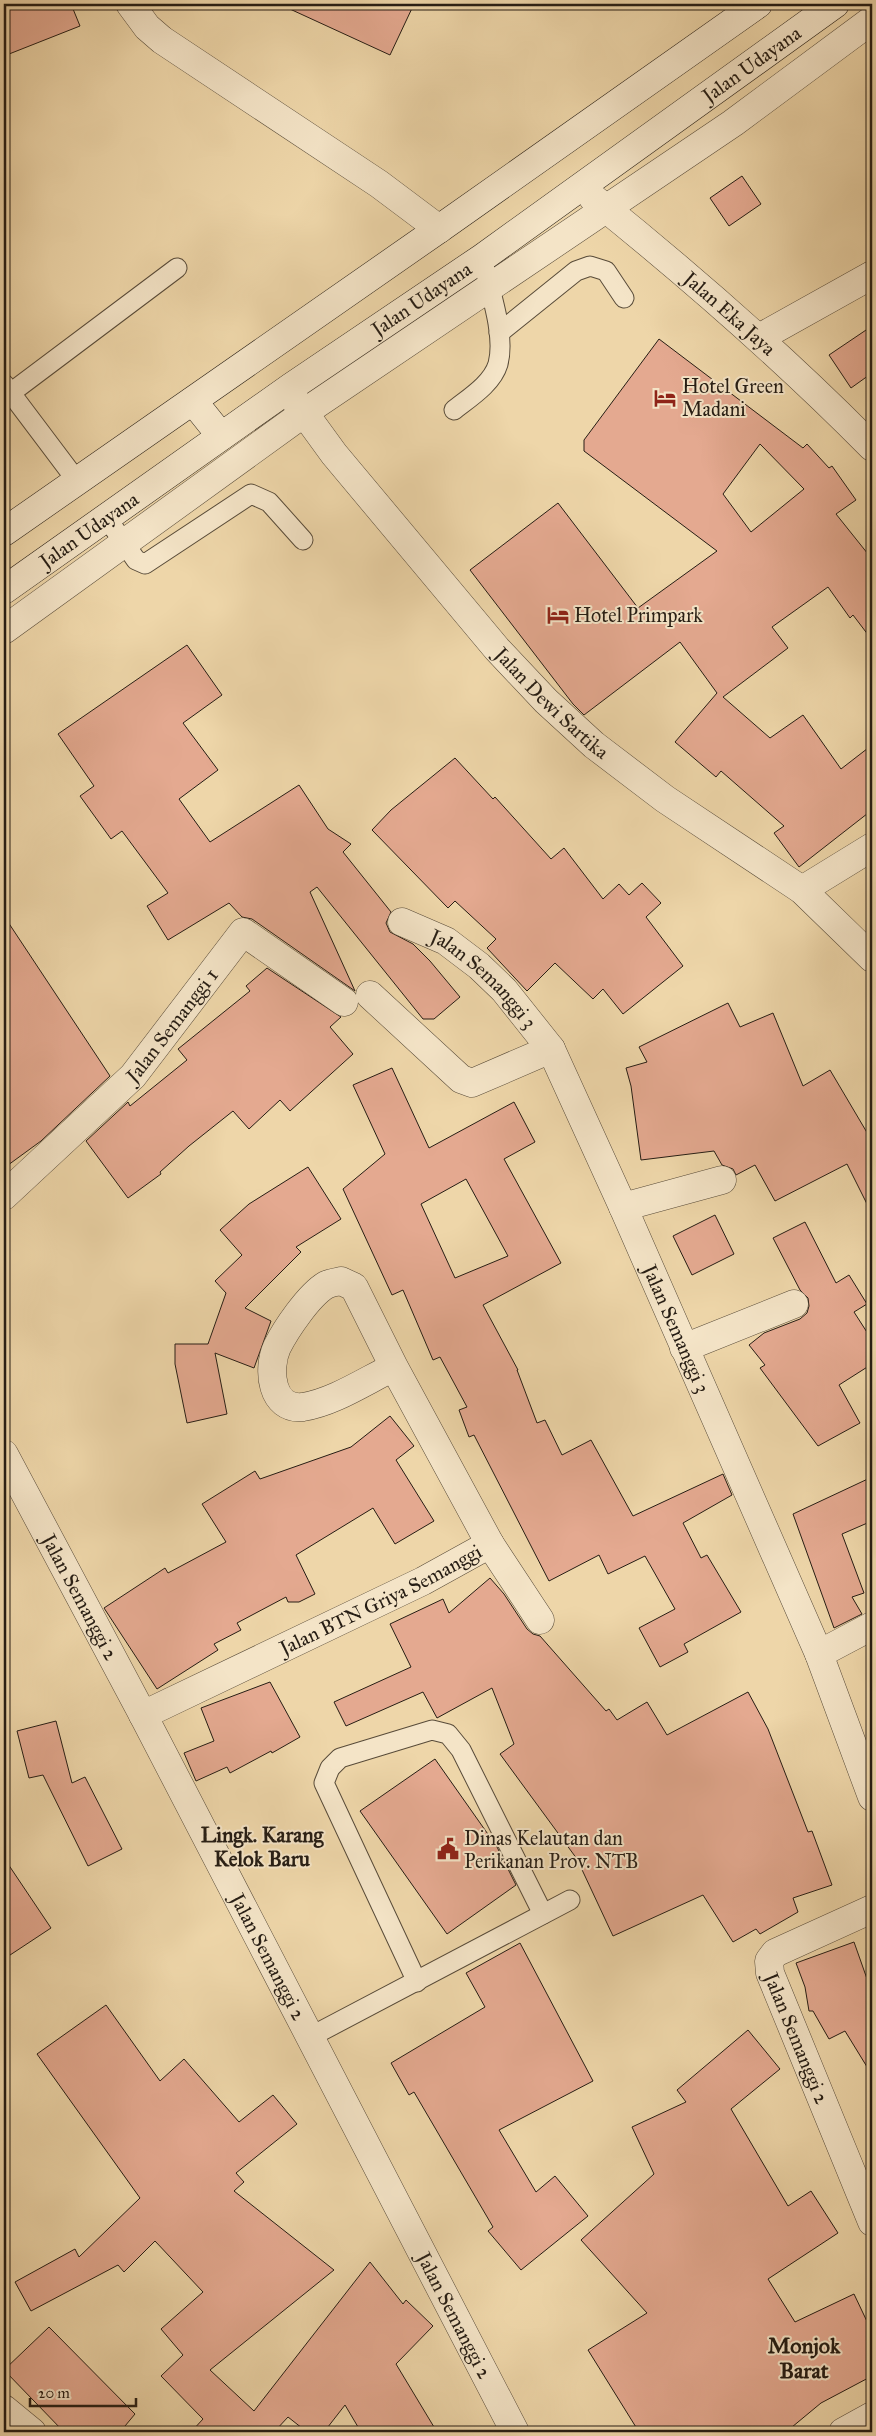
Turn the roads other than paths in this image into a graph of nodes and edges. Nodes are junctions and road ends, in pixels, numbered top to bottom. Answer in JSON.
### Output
{"nodes":[{"id":1,"x":130,"y":4,"type":"edge"},
{"id":2,"x":758,"y":4,"type":"edge"},
{"id":3,"x":835,"y":4,"type":"edge"},
{"id":4,"x":872,"y":20,"type":"edge"},
{"id":5,"x":580,"y":188,"type":"junction"},
{"id":6,"x":606,"y":208,"type":"junction"},
{"id":7,"x":439,"y":230,"type":"junction"},
{"id":8,"x":482,"y":258,"type":"junction"},
{"id":9,"x":177,"y":268,"type":"dead end"},
{"id":10,"x":872,"y":275,"type":"edge"},
{"id":11,"x":489,"y":287,"type":"junction"},
{"id":12,"x":624,"y":298,"type":"dead end"},
{"id":13,"x":499,"y":333,"type":"junction"},
{"id":14,"x":759,"y":338,"type":"junction"},
{"id":15,"x":286,"y":390,"type":"junction"},
{"id":16,"x":6,"y":392,"type":"edge"},
{"id":17,"x":193,"y":401,"type":"junction"},
{"id":18,"x":454,"y":410,"type":"dead end"},
{"id":19,"x":304,"y":413,"type":"junction"},
{"id":20,"x":221,"y":436,"type":"junction"},
{"id":21,"x":872,"y":447,"type":"edge"},
{"id":22,"x":77,"y":481,"type":"junction"},
{"id":23,"x":106,"y":517,"type":"junction"},
{"id":24,"x":4,"y":532,"type":"edge"},
{"id":25,"x":303,"y":540,"type":"dead end"},
{"id":26,"x":4,"y":590,"type":"edge"},
{"id":27,"x":4,"y":630,"type":"edge"},
{"id":28,"x":872,"y":847,"type":"edge"},
{"id":29,"x":802,"y":890,"type":"junction"},
{"id":30,"x":402,"y":922,"type":"dead end"},
{"id":31,"x":872,"y":958,"type":"edge"},
{"id":32,"x":551,"y":1049,"type":"junction"},
{"id":33,"x":722,"y":1180,"type":"dead end"},
{"id":34,"x":4,"y":1196,"type":"edge"},
{"id":35,"x":624,"y":1207,"type":"junction"},
{"id":36,"x":794,"y":1304,"type":"dead end"},
{"id":37,"x":684,"y":1348,"type":"junction"},
{"id":38,"x":394,"y":1367,"type":"junction"},
{"id":39,"x":4,"y":1454,"type":"edge"},
{"id":40,"x":490,"y":1544,"type":"junction"},
{"id":41,"x":540,"y":1620,"type":"dead end"},
{"id":42,"x":872,"y":1626,"type":"edge"},
{"id":43,"x":819,"y":1654,"type":"junction"},
{"id":44,"x":143,"y":1715,"type":"junction"},
{"id":45,"x":872,"y":1797,"type":"edge"},
{"id":46,"x":570,"y":1900,"type":"dead end"},
{"id":47,"x":872,"y":1909,"type":"edge"},
{"id":48,"x":543,"y":1914,"type":"junction"},
{"id":49,"x":417,"y":1982,"type":"junction"},
{"id":50,"x":310,"y":2037,"type":"junction"},
{"id":51,"x":872,"y":2222,"type":"edge"},
{"id":52,"x":4,"y":2409,"type":"edge"},
{"id":53,"x":872,"y":2416,"type":"edge"},
{"id":54,"x":32,"y":2432,"type":"edge"},
{"id":55,"x":515,"y":2432,"type":"edge"},
{"id":56,"x":843,"y":2432,"type":"edge"}],
"edges":[{"from":1,"to":7,"type":"street"},
{"from":2,"to":7,"type":"street"},
{"from":3,"to":5,"type":"street","name":"Jalan Udayana"},
{"from":4,"to":6,"type":"street"},
{"from":5,"to":6,"type":"street","name":"Jalan Eka Jaya"},
{"from":5,"to":8,"type":"street","name":"Jalan Udayana"},
{"from":6,"to":11,"type":"street"},
{"from":6,"to":14,"type":"street","name":"Jalan Eka Jaya"},
{"from":7,"to":17,"type":"street"},
{"from":8,"to":11,"type":"lane"},
{"from":8,"to":15,"type":"street","name":"Jalan Udayana"},
{"from":9,"to":16,"type":"lane"},
{"from":10,"to":14,"type":"street"},
{"from":11,"to":13,"type":"lane"},
{"from":11,"to":19,"type":"street"},
{"from":12,"to":13,"type":"lane"},
{"from":13,"to":18,"type":"lane"},
{"from":14,"to":21,"type":"street","name":"Jalan Eka Jaya"},
{"from":15,"to":19,"type":"street","name":"Jalan Dewi Sartika"},
{"from":15,"to":20,"type":"street","name":"Jalan Udayana"},
{"from":16,"to":22,"type":"lane"},
{"from":17,"to":20,"type":"street"},
{"from":17,"to":22,"type":"street"},
{"from":19,"to":27,"type":"street"},
{"from":19,"to":29,"type":"street","name":"Jalan Dewi Sartika"},
{"from":20,"to":23,"type":"street","name":"Jalan Udayana"},
{"from":22,"to":24,"type":"street"},
{"from":23,"to":25,"type":"lane"},
{"from":23,"to":26,"type":"street","name":"Jalan Udayana"},
{"from":28,"to":29,"type":"street"},
{"from":29,"to":31,"type":"street","name":"Jalan Dewi Sartika"},
{"from":30,"to":32,"type":"street","name":"Jalan Semanggi 3"},
{"from":32,"to":34,"type":"street","name":"Jalan Semanggi 1"},
{"from":32,"to":35,"type":"street","name":"Jalan Semanggi 3"},
{"from":33,"to":35,"type":"street"},
{"from":35,"to":37,"type":"street","name":"Jalan Semanggi 3"},
{"from":36,"to":37,"type":"street"},
{"from":37,"to":43,"type":"street","name":"Jalan Semanggi 3"},
{"from":38,"to":38,"type":"street","name":"Jalan BTN Griya Semanggi"},
{"from":38,"to":40,"type":"street","name":"Jalan BTN Griya Semanggi"},
{"from":39,"to":44,"type":"street","name":"Jalan Semanggi 2"},
{"from":40,"to":41,"type":"street"},
{"from":40,"to":44,"type":"street","name":"Jalan BTN Griya Semanggi"},
{"from":42,"to":43,"type":"street"},
{"from":43,"to":45,"type":"street","name":"Jalan Semanggi 3"},
{"from":44,"to":50,"type":"street","name":"Jalan Semanggi 2"},
{"from":46,"to":48,"type":"lane"},
{"from":47,"to":51,"type":"street","name":"Jalan Semanggi 2"},
{"from":48,"to":49,"type":"lane"},
{"from":48,"to":49,"type":"lane"},
{"from":49,"to":50,"type":"lane"},
{"from":50,"to":55,"type":"street","name":"Jalan Semanggi 2"},
{"from":52,"to":54,"type":"street"},
{"from":53,"to":56,"type":"street"}]}
